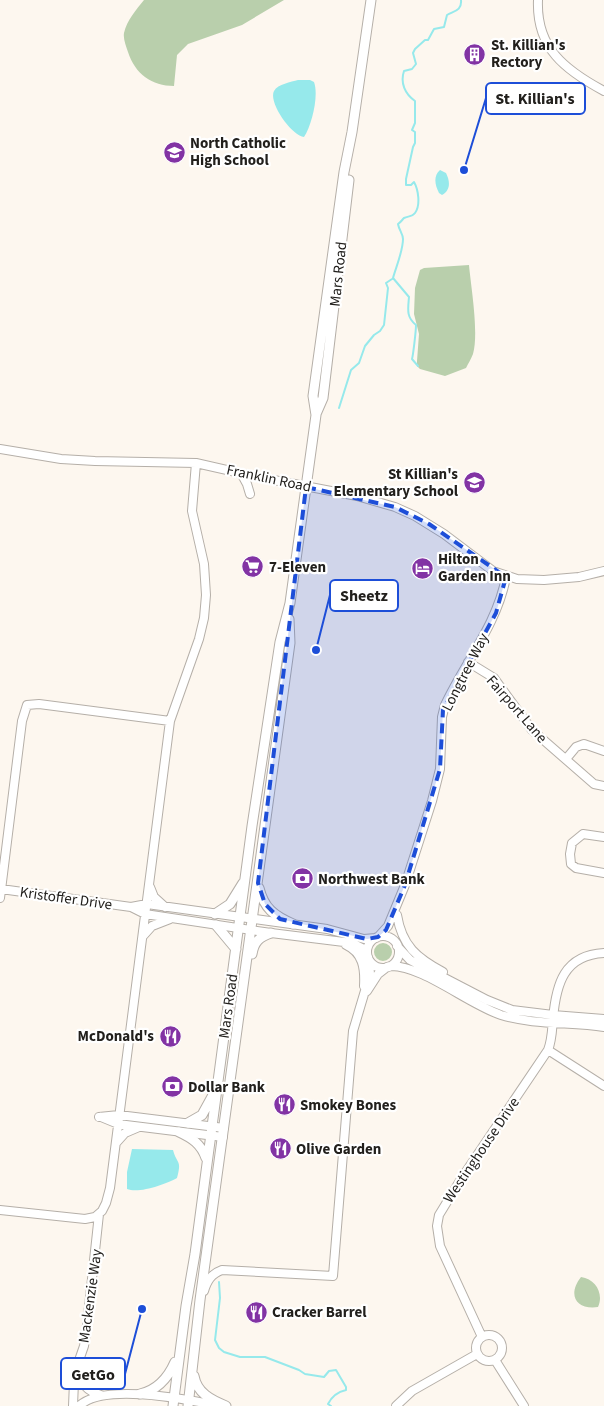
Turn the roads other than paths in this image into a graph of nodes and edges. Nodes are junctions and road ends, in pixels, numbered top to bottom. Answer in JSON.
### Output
{"nodes":[{"id":1,"x":371,"y":0,"type":"edge"},
{"id":2,"x":538,"y":0,"type":"edge"},
{"id":3,"x":604,"y":91,"type":"edge"},
{"id":4,"x":0,"y":449,"type":"edge"},
{"id":5,"x":196,"y":463,"type":"junction"},
{"id":6,"x":241,"y":473,"type":"junction"},
{"id":7,"x":255,"y":477,"type":"junction"},
{"id":8,"x":306,"y":487,"type":"junction"},
{"id":9,"x":604,"y":570,"type":"edge"},
{"id":10,"x":506,"y":577,"type":"junction"},
{"id":11,"x":289,"y":606,"type":"junction"},
{"id":12,"x":468,"y":662,"type":"junction"},
{"id":13,"x":170,"y":721,"type":"junction"},
{"id":14,"x":604,"y":751,"type":"edge"},
{"id":15,"x":566,"y":759,"type":"junction"},
{"id":16,"x":604,"y":786,"type":"edge"},
{"id":17,"x":604,"y":837,"type":"edge"},
{"id":18,"x":604,"y":873,"type":"edge"},
{"id":19,"x":245,"y":880,"type":"junction"},
{"id":20,"x":258,"y":883,"type":"junction"},
{"id":21,"x":150,"y":885,"type":"junction"},
{"id":22,"x":405,"y":885,"type":"junction"},
{"id":23,"x":1,"y":894,"type":"edge"},
{"id":24,"x":147,"y":904,"type":"junction"},
{"id":25,"x":131,"y":907,"type":"junction"},
{"id":26,"x":165,"y":907,"type":"junction"},
{"id":27,"x":145,"y":914,"type":"junction"},
{"id":28,"x":215,"y":914,"type":"junction"},
{"id":29,"x":397,"y":915,"type":"junction"},
{"id":30,"x":240,"y":917,"type":"junction"},
{"id":31,"x":171,"y":918,"type":"junction"},
{"id":32,"x":253,"y":919,"type":"junction"},
{"id":33,"x":292,"y":924,"type":"junction"},
{"id":34,"x":216,"y":925,"type":"junction"},
{"id":35,"x":239,"y":928,"type":"junction"},
{"id":36,"x":251,"y":930,"type":"junction"},
{"id":37,"x":270,"y":933,"type":"junction"},
{"id":38,"x":142,"y":938,"type":"junction"},
{"id":39,"x":377,"y":938,"type":"junction"},
{"id":40,"x":340,"y":942,"type":"junction"},
{"id":41,"x":397,"y":945,"type":"junction"},
{"id":42,"x":236,"y":949,"type":"junction"},
{"id":43,"x":604,"y":953,"type":"edge"},
{"id":44,"x":368,"y":958,"type":"junction"},
{"id":45,"x":388,"y":967,"type":"junction"},
{"id":46,"x":440,"y":980,"type":"junction"},
{"id":47,"x":362,"y":999,"type":"junction"},
{"id":48,"x":496,"y":1004,"type":"junction"},
{"id":49,"x":553,"y":1019,"type":"junction"},
{"id":50,"x":604,"y":1019,"type":"edge"},
{"id":51,"x":604,"y":1027,"type":"edge"},
{"id":52,"x":237,"y":1028,"type":"junction"},
{"id":53,"x":548,"y":1050,"type":"junction"},
{"id":54,"x":604,"y":1086,"type":"edge"},
{"id":55,"x":216,"y":1088,"type":"junction"},
{"id":56,"x":122,"y":1095,"type":"junction"},
{"id":57,"x":119,"y":1115,"type":"junction"},
{"id":58,"x":133,"y":1116,"type":"junction"},
{"id":59,"x":188,"y":1123,"type":"junction"},
{"id":60,"x":118,"y":1124,"type":"junction"},
{"id":61,"x":140,"y":1127,"type":"junction"},
{"id":62,"x":211,"y":1131,"type":"junction"},
{"id":63,"x":179,"y":1132,"type":"junction"},
{"id":64,"x":224,"y":1132,"type":"junction"},
{"id":65,"x":115,"y":1144,"type":"junction"},
{"id":66,"x":208,"y":1161,"type":"junction"},
{"id":67,"x":0,"y":1210,"type":"edge"},
{"id":68,"x":99,"y":1214,"type":"junction"},
{"id":69,"x":200,"y":1300,"type":"junction"},
{"id":70,"x":482,"y":1337,"type":"junction"},
{"id":71,"x":180,"y":1352,"type":"junction"},
{"id":72,"x":478,"y":1354,"type":"junction"},
{"id":73,"x":495,"y":1360,"type":"junction"},
{"id":74,"x":76,"y":1369,"type":"junction"},
{"id":75,"x":193,"y":1370,"type":"junction"},
{"id":76,"x":140,"y":1394,"type":"junction"},
{"id":77,"x":103,"y":1395,"type":"junction"},
{"id":78,"x":173,"y":1402,"type":"edge"},
{"id":79,"x":188,"y":1404,"type":"edge"},
{"id":80,"x":73,"y":1406,"type":"edge"},
{"id":81,"x":79,"y":1406,"type":"edge"},
{"id":82,"x":224,"y":1406,"type":"edge"},
{"id":83,"x":396,"y":1406,"type":"edge"},
{"id":84,"x":524,"y":1406,"type":"edge"}],
"edges":[{"from":1,"to":8,"type":"main road","name":"Mars Road"},
{"from":2,"to":3,"type":"street"},
{"from":4,"to":5,"type":"street","name":"Franklin Road"},
{"from":5,"to":6,"type":"street","name":"Franklin Road"},
{"from":5,"to":13,"type":"street","name":"Mackenzie Way"},
{"from":6,"to":7,"type":"street","name":"Franklin Road"},
{"from":6,"to":7,"type":"street"},
{"from":7,"to":8,"type":"street","name":"Franklin Road"},
{"from":8,"to":10,"type":"street","name":"Franklin Road"},
{"from":8,"to":11,"type":"main road","name":"Mars Road"},
{"from":9,"to":10,"type":"street","name":"Franklin Road"},
{"from":10,"to":12,"type":"street","name":"Longtree Way"},
{"from":11,"to":19,"type":"main road","name":"Mars Road"},
{"from":11,"to":20,"type":"main road","name":"Mars Road"},
{"from":12,"to":15,"type":"street","name":"Fairport Lane"},
{"from":12,"to":22,"type":"street","name":"Longtree Way"},
{"from":13,"to":21,"type":"street","name":"Mackenzie Way"},
{"from":13,"to":23,"type":"street"},
{"from":14,"to":15,"type":"street"},
{"from":15,"to":16,"type":"street","name":"Fairport Lane"},
{"from":17,"to":18,"type":"street"},
{"from":19,"to":28,"type":"main road"},
{"from":19,"to":30,"type":"main road","name":"Mars Road"},
{"from":20,"to":32,"type":"main road","name":"Mars Road"},
{"from":20,"to":33,"type":"main road"},
{"from":21,"to":24,"type":"street","name":"Mackenzie Way"},
{"from":21,"to":26,"type":"street"},
{"from":22,"to":29,"type":"street"},
{"from":22,"to":39,"type":"street"},
{"from":23,"to":25,"type":"street","name":"Kristoffer Drive"},
{"from":24,"to":25,"type":"street","name":"Kristoffer Drive"},
{"from":24,"to":26,"type":"street","name":"Kristoffer Drive"},
{"from":24,"to":27,"type":"street","name":"Mackenzie Way"},
{"from":25,"to":27,"type":"street","name":"Kristoffer Drive"},
{"from":26,"to":28,"type":"street","name":"Kristoffer Drive"},
{"from":27,"to":31,"type":"street","name":"Kristoffer Drive"},
{"from":27,"to":38,"type":"street","name":"Mackenzie Way"},
{"from":28,"to":30,"type":"street","name":"Kristoffer Drive"},
{"from":29,"to":41,"type":"street"},
{"from":29,"to":48,"type":"street"},
{"from":30,"to":32,"type":"street","name":"Kristoffer Drive"},
{"from":30,"to":35,"type":"main road","name":"Mars Road"},
{"from":31,"to":34,"type":"street","name":"Kristoffer Drive"},
{"from":31,"to":38,"type":"street"},
{"from":32,"to":33,"type":"street","name":"Kristoffer Drive"},
{"from":32,"to":36,"type":"main road","name":"Mars Road"},
{"from":33,"to":39,"type":"street","name":"Kristoffer Drive"},
{"from":34,"to":35,"type":"street","name":"Kristoffer Drive"},
{"from":34,"to":42,"type":"main road"},
{"from":35,"to":36,"type":"street","name":"Kristoffer Drive"},
{"from":35,"to":42,"type":"main road","name":"Mars Road"},
{"from":36,"to":37,"type":"street","name":"Kristoffer Drive"},
{"from":36,"to":52,"type":"main road","name":"Mars Road"},
{"from":37,"to":40,"type":"street","name":"Kristoffer Drive"},
{"from":37,"to":52,"type":"main road"},
{"from":38,"to":56,"type":"street","name":"Mackenzie Way"},
{"from":39,"to":41,"type":"street"},
{"from":39,"to":44,"type":"street"},
{"from":40,"to":44,"type":"street","name":"Kristoffer Drive"},
{"from":40,"to":47,"type":"street"},
{"from":41,"to":45,"type":"street"},
{"from":41,"to":46,"type":"street"},
{"from":42,"to":55,"type":"main road","name":"Mars Road"},
{"from":43,"to":49,"type":"street","name":"Westinghouse Drive"},
{"from":44,"to":45,"type":"street"},
{"from":44,"to":47,"type":"street"},
{"from":45,"to":46,"type":"street"},
{"from":45,"to":47,"type":"street"},
{"from":46,"to":48,"type":"street"},
{"from":46,"to":49,"type":"street"},
{"from":47,"to":69,"type":"street"},
{"from":48,"to":49,"type":"street"},
{"from":49,"to":50,"type":"street"},
{"from":49,"to":51,"type":"street"},
{"from":49,"to":53,"type":"street","name":"Westinghouse Drive"},
{"from":52,"to":64,"type":"main road","name":"Mars Road"},
{"from":53,"to":54,"type":"street"},
{"from":53,"to":70,"type":"street","name":"Westinghouse Drive"},
{"from":55,"to":59,"type":"main road"},
{"from":55,"to":62,"type":"main road","name":"Mars Road"},
{"from":56,"to":57,"type":"street","name":"Mackenzie Way"},
{"from":56,"to":58,"type":"street"},
{"from":57,"to":58,"type":"street"},
{"from":57,"to":60,"type":"street","name":"Mackenzie Way"},
{"from":57,"to":60,"type":"street"},
{"from":58,"to":59,"type":"street"},
{"from":59,"to":62,"type":"street"},
{"from":60,"to":61,"type":"street"},
{"from":60,"to":65,"type":"street","name":"Mackenzie Way"},
{"from":61,"to":63,"type":"street"},
{"from":61,"to":65,"type":"street"},
{"from":62,"to":63,"type":"street"},
{"from":62,"to":64,"type":"street"},
{"from":62,"to":66,"type":"main road","name":"Mars Road"},
{"from":63,"to":66,"type":"main road"},
{"from":64,"to":69,"type":"main road","name":"Mars Road"},
{"from":65,"to":68,"type":"street","name":"Mackenzie Way"},
{"from":66,"to":71,"type":"main road","name":"Mars Road"},
{"from":67,"to":68,"type":"street"},
{"from":68,"to":74,"type":"street","name":"Mackenzie Way"},
{"from":69,"to":75,"type":"main road","name":"Mars Road"},
{"from":70,"to":72,"type":"street"},
{"from":70,"to":73,"type":"street"},
{"from":71,"to":76,"type":"main road"},
{"from":71,"to":78,"type":"main road","name":"Mars Road"},
{"from":72,"to":73,"type":"street"},
{"from":72,"to":83,"type":"street"},
{"from":73,"to":84,"type":"street"},
{"from":74,"to":77,"type":"street"},
{"from":74,"to":80,"type":"street","name":"Mackenzie Way"},
{"from":75,"to":79,"type":"main road","name":"Mars Road"},
{"from":75,"to":82,"type":"main road"},
{"from":76,"to":77,"type":"street"},
{"from":76,"to":78,"type":"street"},
{"from":77,"to":81,"type":"street"},
{"from":78,"to":79,"type":"street"},
{"from":79,"to":82,"type":"street"}]}
